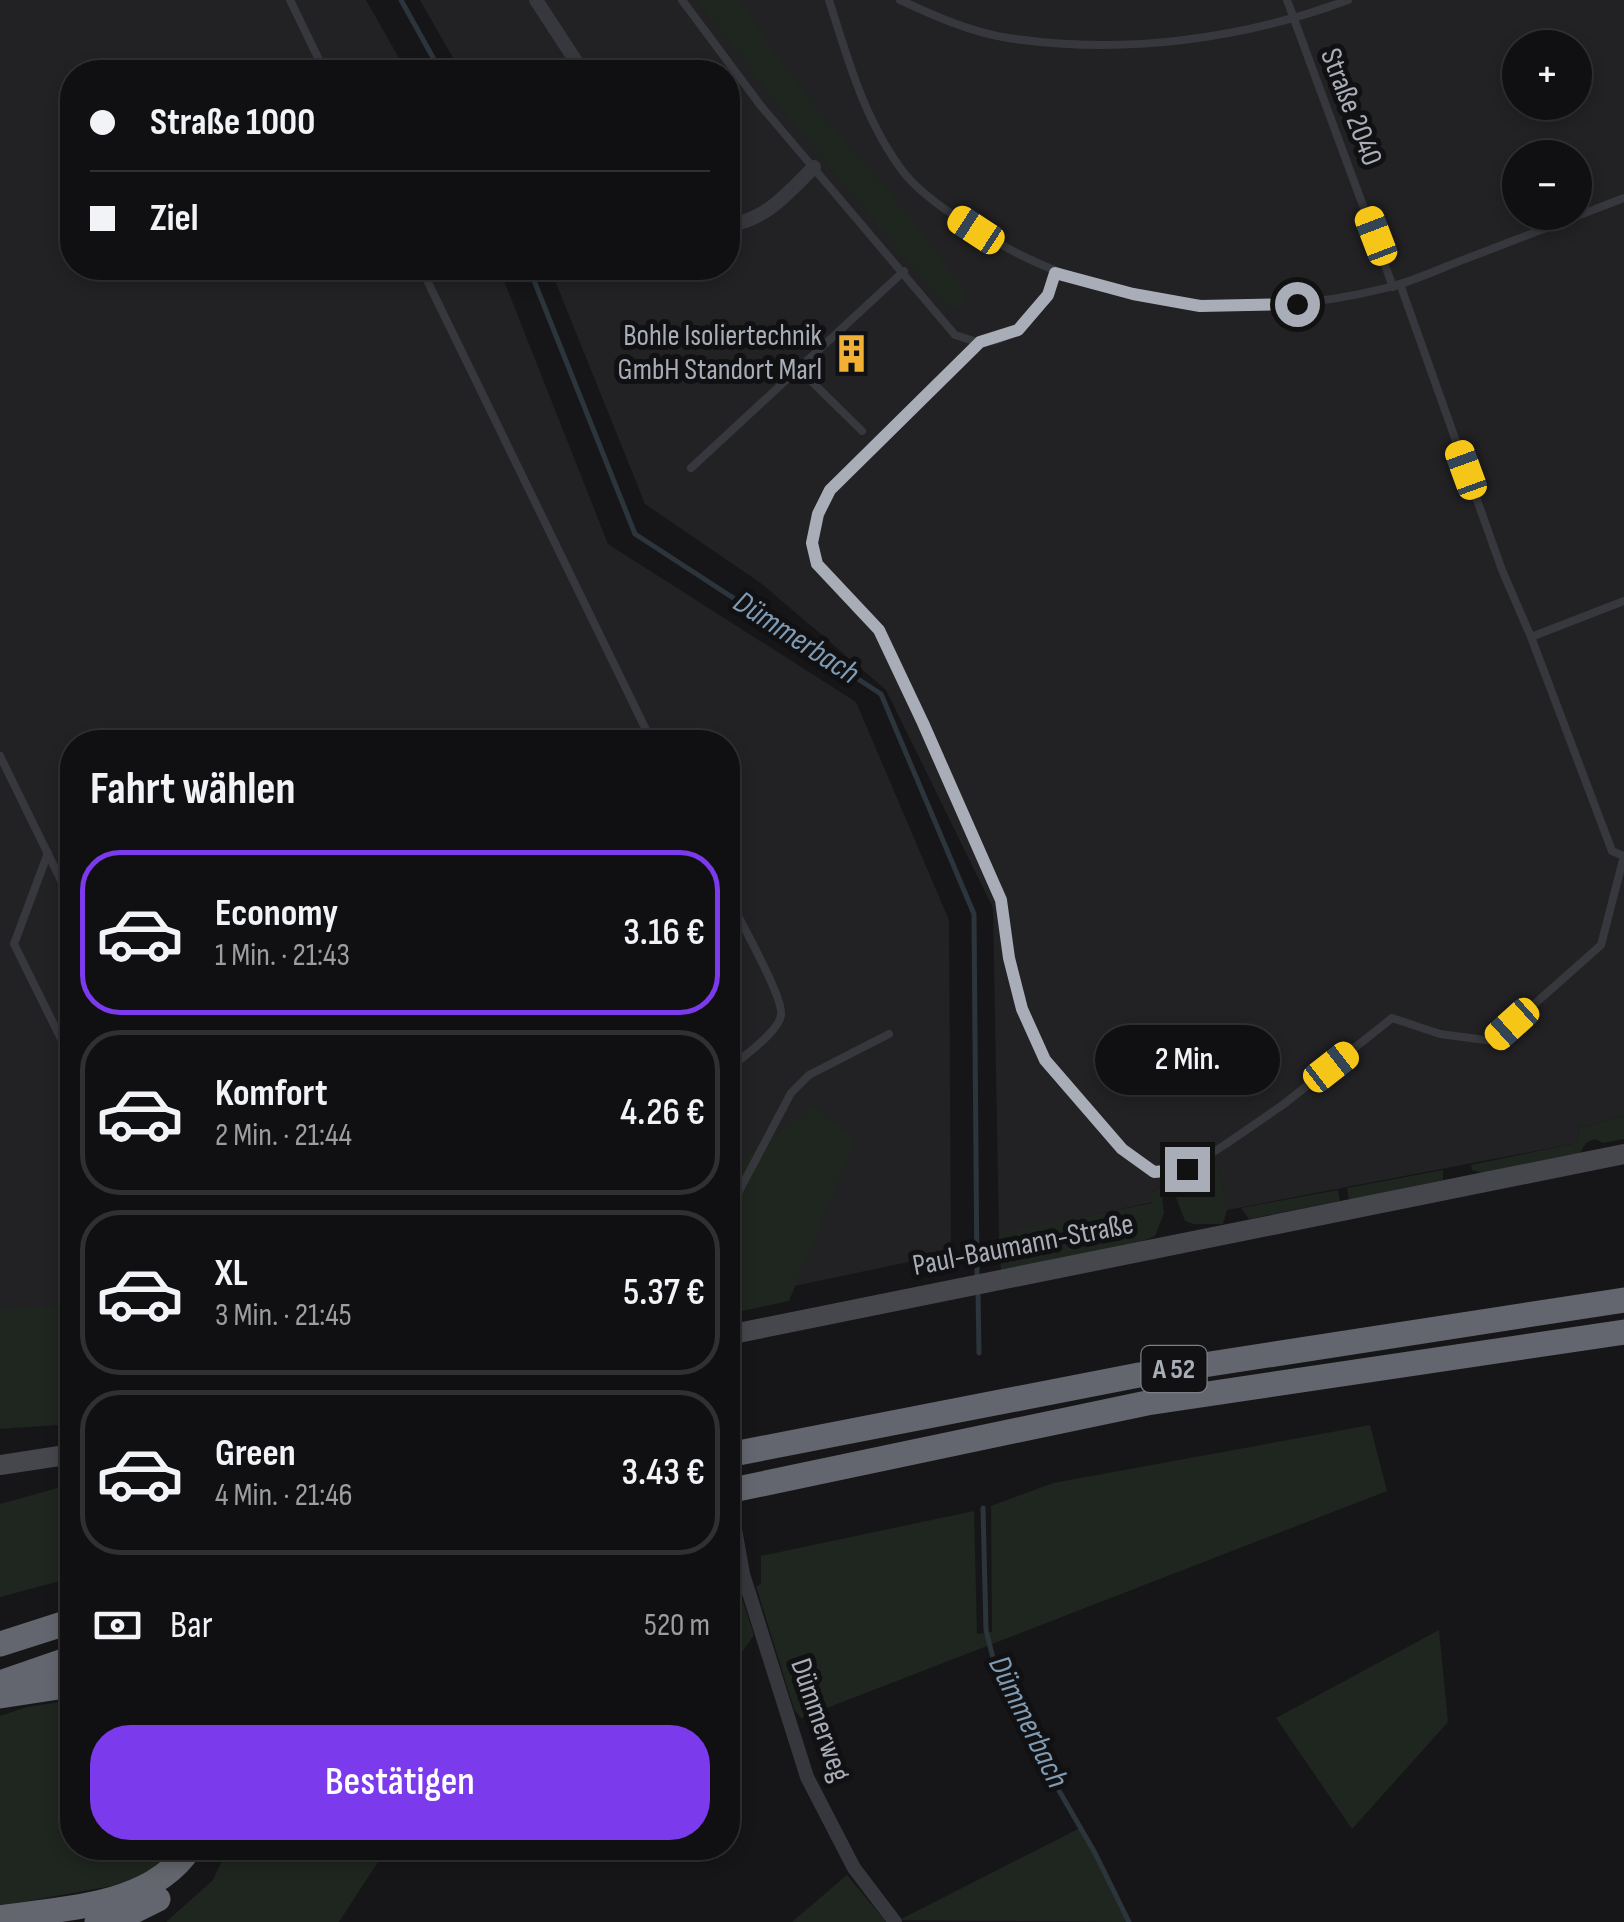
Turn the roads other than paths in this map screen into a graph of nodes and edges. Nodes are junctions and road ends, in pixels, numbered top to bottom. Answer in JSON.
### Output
{"nodes":[{"id":1,"x":290,"y":0,"type":"edge"},
{"id":2,"x":536,"y":0,"type":"edge"},
{"id":3,"x":682,"y":0,"type":"edge"},
{"id":4,"x":829,"y":0,"type":"edge"},
{"id":5,"x":900,"y":0,"type":"edge"},
{"id":6,"x":1287,"y":0,"type":"edge"},
{"id":7,"x":1348,"y":0,"type":"edge"},
{"id":8,"x":1294,"y":20,"type":"junction"},
{"id":9,"x":320,"y":60,"type":"edge"},
{"id":10,"x":575,"y":60,"type":"edge"},
{"id":11,"x":726,"y":60,"type":"edge"},
{"id":12,"x":740,"y":79,"type":"edge"},
{"id":13,"x":814,"y":167,"type":"junction"},
{"id":14,"x":1624,"y":198,"type":"edge"},
{"id":15,"x":740,"y":224,"type":"edge"},
{"id":16,"x":904,"y":272,"type":"junction"},
{"id":17,"x":1055,"y":273,"type":"junction"},
{"id":18,"x":426,"y":280,"type":"edge"},
{"id":19,"x":1396,"y":285,"type":"junction"},
{"id":20,"x":980,"y":342,"type":"junction"},
{"id":21,"x":799,"y":368,"type":"junction"},
{"id":22,"x":862,"y":431,"type":"dead end"},
{"id":23,"x":691,"y":468,"type":"dead end"},
{"id":24,"x":1624,"y":601,"type":"edge"},
{"id":25,"x":1531,"y":636,"type":"junction"},
{"id":26,"x":646,"y":730,"type":"edge"},
{"id":27,"x":0,"y":756,"type":"edge"},
{"id":28,"x":48,"y":853,"type":"junction"},
{"id":29,"x":1624,"y":856,"type":"edge"},
{"id":30,"x":60,"y":878,"type":"edge"},
{"id":31,"x":740,"y":919,"type":"edge"},
{"id":32,"x":889,"y":1034,"type":"dead end"},
{"id":33,"x":60,"y":1038,"type":"edge"},
{"id":34,"x":740,"y":1060,"type":"edge"},
{"id":35,"x":1624,"y":1154,"type":"edge"},
{"id":36,"x":740,"y":1189,"type":"edge"},
{"id":37,"x":1624,"y":1300,"type":"edge"},
{"id":38,"x":1624,"y":1332,"type":"edge"},
{"id":39,"x":740,"y":1333,"type":"edge"},
{"id":40,"x":740,"y":1453,"type":"edge"},
{"id":41,"x":60,"y":1456,"type":"edge"},
{"id":42,"x":0,"y":1464,"type":"edge"},
{"id":43,"x":740,"y":1488,"type":"edge"},
{"id":44,"x":740,"y":1562,"type":"edge"},
{"id":45,"x":60,"y":1625,"type":"edge"},
{"id":46,"x":0,"y":1644,"type":"edge"},
{"id":47,"x":60,"y":1662,"type":"edge"},
{"id":48,"x":0,"y":1683,"type":"edge"},
{"id":49,"x":60,"y":1687,"type":"edge"},
{"id":50,"x":0,"y":1696,"type":"edge"},
{"id":51,"x":180,"y":1860,"type":"edge"},
{"id":52,"x":195,"y":1860,"type":"edge"},
{"id":53,"x":0,"y":1918,"type":"edge"},
{"id":54,"x":97,"y":1922,"type":"edge"},
{"id":55,"x":895,"y":1922,"type":"edge"}],
"edges":[{"from":1,"to":9,"type":"lane"},
{"from":2,"to":10,"type":"street"},
{"from":3,"to":11,"type":"lane"},
{"from":4,"to":17,"type":"lane"},
{"from":5,"to":8,"type":"lane"},
{"from":6,"to":8,"type":"lane","name":"Straße 2040"},
{"from":7,"to":8,"type":"lane"},
{"from":8,"to":19,"type":"lane","name":"Straße 2040"},
{"from":12,"to":13,"type":"lane"},
{"from":13,"to":15,"type":"street"},
{"from":13,"to":16,"type":"lane"},
{"from":14,"to":19,"type":"lane"},
{"from":16,"to":20,"type":"lane"},
{"from":16,"to":21,"type":"lane"},
{"from":17,"to":19,"type":"lane"},
{"from":17,"to":20,"type":"lane"},
{"from":18,"to":26,"type":"lane"},
{"from":19,"to":25,"type":"lane","name":"Straße 2040"},
{"from":20,"to":29,"type":"lane"},
{"from":21,"to":22,"type":"lane"},
{"from":21,"to":23,"type":"lane"},
{"from":24,"to":25,"type":"lane"},
{"from":25,"to":29,"type":"lane","name":"Straße 2040"},
{"from":27,"to":28,"type":"lane"},
{"from":28,"to":30,"type":"lane"},
{"from":28,"to":33,"type":"lane"},
{"from":31,"to":34,"type":"lane"},
{"from":32,"to":36,"type":"lane"},
{"from":35,"to":39,"type":"main road","name":"Paul-Baumann-Straße"},
{"from":37,"to":40,"type":"highway","number":"A 52"},
{"from":38,"to":43,"type":"highway","number":"A 52"},
{"from":41,"to":42,"type":"main road"},
{"from":44,"to":55,"type":"street","name":"Dümmerweg"},
{"from":45,"to":46,"type":"highway"},
{"from":47,"to":48,"type":"highway"},
{"from":49,"to":50,"type":"highway"},
{"from":51,"to":53,"type":"highway"},
{"from":52,"to":54,"type":"highway"}]}
